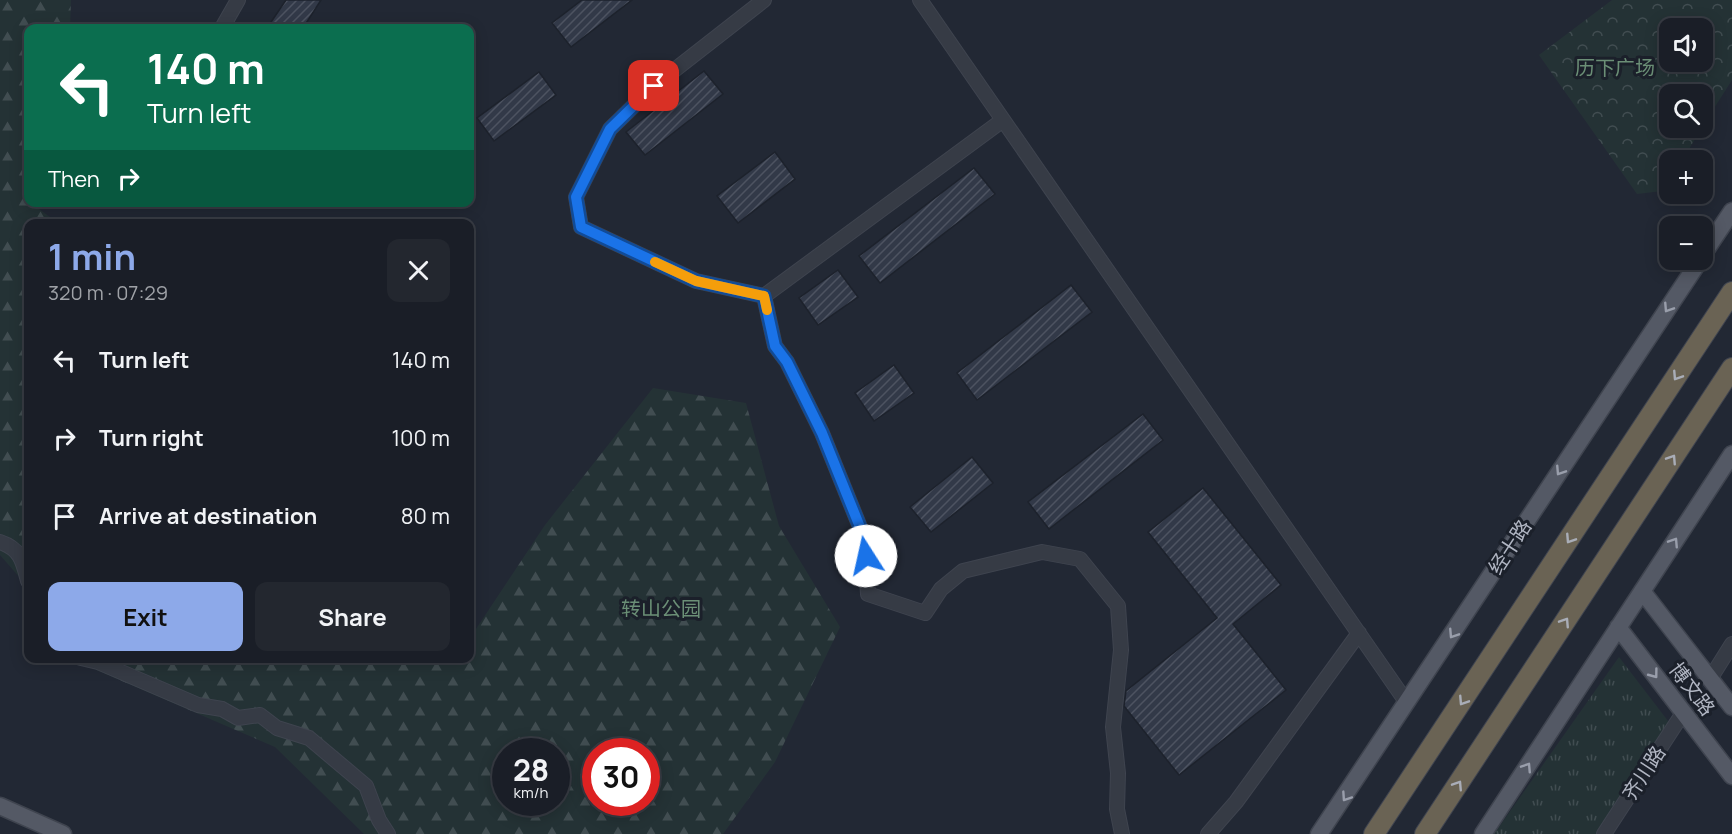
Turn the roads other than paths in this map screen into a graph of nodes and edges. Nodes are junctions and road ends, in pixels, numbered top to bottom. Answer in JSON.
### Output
{"nodes":[{"id":1,"x":238,"y":0,"type":"edge"},
{"id":2,"x":764,"y":0,"type":"edge"},
{"id":3,"x":920,"y":0,"type":"edge"},
{"id":4,"x":224,"y":24,"type":"edge"},
{"id":5,"x":1003,"y":120,"type":"junction"},
{"id":6,"x":1732,"y":211,"type":"edge"},
{"id":7,"x":1713,"y":240,"type":"edge"},
{"id":8,"x":1693,"y":270,"type":"edge"},
{"id":9,"x":1732,"y":292,"type":"edge"},
{"id":10,"x":764,"y":296,"type":"junction"},
{"id":11,"x":1732,"y":368,"type":"edge"},
{"id":12,"x":1732,"y":454,"type":"edge"},
{"id":13,"x":0,"y":543,"type":"edge"},
{"id":14,"x":24,"y":568,"type":"edge"},
{"id":15,"x":1642,"y":591,"type":"junction"},
{"id":16,"x":1618,"y":627,"type":"junction"},
{"id":17,"x":1359,"y":633,"type":"junction"},
{"id":18,"x":1732,"y":644,"type":"edge"},
{"id":19,"x":100,"y":663,"type":"edge"},
{"id":20,"x":1710,"y":679,"type":"junction"},
{"id":21,"x":1407,"y":703,"type":"junction"},
{"id":22,"x":1732,"y":707,"type":"edge"},
{"id":23,"x":1683,"y":713,"type":"junction"},
{"id":24,"x":1732,"y":776,"type":"edge"},
{"id":25,"x":0,"y":806,"type":"edge"},
{"id":26,"x":63,"y":834,"type":"edge"},
{"id":27,"x":388,"y":834,"type":"edge"},
{"id":28,"x":1122,"y":834,"type":"edge"},
{"id":29,"x":1208,"y":834,"type":"edge"},
{"id":30,"x":1319,"y":834,"type":"edge"},
{"id":31,"x":1374,"y":834,"type":"edge"},
{"id":32,"x":1425,"y":834,"type":"edge"},
{"id":33,"x":1483,"y":834,"type":"edge"},
{"id":34,"x":1604,"y":834,"type":"edge"}],
"edges":[{"from":1,"to":4,"type":"street"},
{"from":2,"to":10,"type":"street"},
{"from":3,"to":5,"type":"street"},
{"from":5,"to":10,"type":"street"},
{"from":5,"to":17,"type":"street"},
{"from":6,"to":7,"type":"main road"},
{"from":8,"to":21,"type":"main road","name":"经十路","one_way":true},
{"from":9,"to":31,"type":"highway","one_way":true},
{"from":10,"to":28,"type":"street"},
{"from":32,"to":11,"type":"highway","one_way":true},
{"from":15,"to":12,"type":"main road","one_way":true},
{"from":13,"to":14,"type":"street"},
{"from":15,"to":16,"type":"main road"},
{"from":15,"to":20,"type":"main road","name":"博文路"},
{"from":16,"to":23,"type":"main road","name":"博文路","one_way":true},
{"from":33,"to":16,"type":"main road","one_way":true},
{"from":17,"to":21,"type":"street"},
{"from":17,"to":29,"type":"street"},
{"from":18,"to":20,"type":"street"},
{"from":19,"to":27,"type":"street"},
{"from":20,"to":22,"type":"main road","name":"博文路"},
{"from":21,"to":30,"type":"main road","name":"经十路","one_way":true},
{"from":23,"to":24,"type":"main road","name":"博文路"},
{"from":23,"to":34,"type":"street","name":"齐川路"},
{"from":25,"to":26,"type":"main road"}]}
